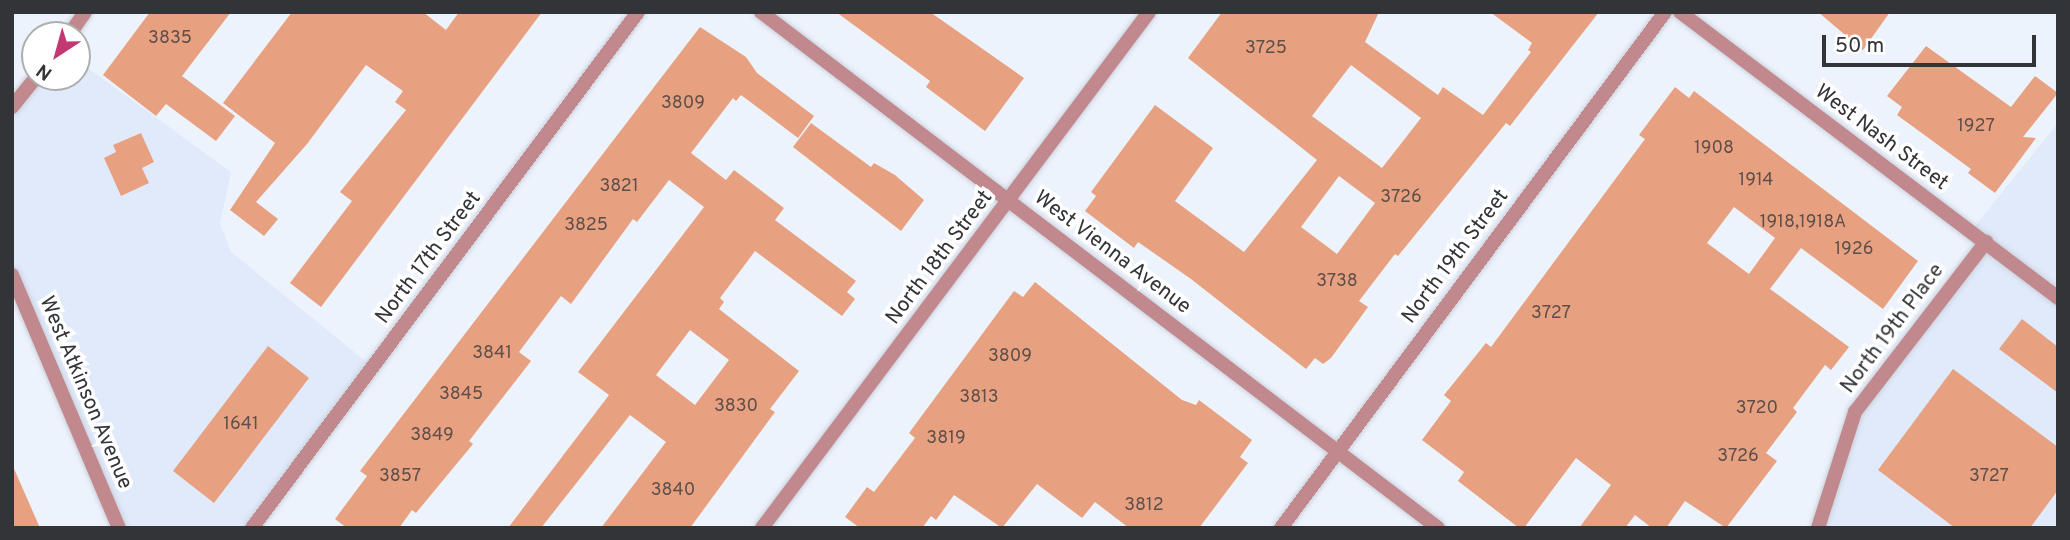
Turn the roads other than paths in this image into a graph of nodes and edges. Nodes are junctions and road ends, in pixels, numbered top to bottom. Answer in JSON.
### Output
{"nodes":[{"id":1,"x":638,"y":12,"type":"edge"},
{"id":2,"x":761,"y":12,"type":"edge"},
{"id":3,"x":1149,"y":12,"type":"edge"},
{"id":4,"x":1665,"y":12,"type":"edge"},
{"id":5,"x":1680,"y":12,"type":"edge"},
{"id":6,"x":25,"y":91,"type":"edge"},
{"id":7,"x":12,"y":107,"type":"edge"},
{"id":8,"x":1009,"y":201,"type":"junction"},
{"id":9,"x":1986,"y":242,"type":"junction"},
{"id":10,"x":12,"y":275,"type":"edge"},
{"id":11,"x":2058,"y":298,"type":"edge"},
{"id":12,"x":1337,"y":452,"type":"junction"},
{"id":13,"x":120,"y":528,"type":"edge"},
{"id":14,"x":253,"y":528,"type":"edge"},
{"id":15,"x":762,"y":528,"type":"edge"},
{"id":16,"x":1281,"y":528,"type":"edge"},
{"id":17,"x":1438,"y":528,"type":"edge"},
{"id":18,"x":1818,"y":528,"type":"edge"}],
"edges":[{"from":1,"to":14,"type":"street","name":"North 17th Street"},
{"from":2,"to":8,"type":"street","name":"West Vienna Avenue"},
{"from":3,"to":8,"type":"street","name":"North 18th Street"},
{"from":4,"to":12,"type":"street","name":"North 19th Street"},
{"from":5,"to":9,"type":"street","name":"West Nash Street"},
{"from":6,"to":7,"type":"street"},
{"from":8,"to":12,"type":"street","name":"West Vienna Avenue"},
{"from":8,"to":15,"type":"street","name":"North 18th Street"},
{"from":9,"to":11,"type":"street","name":"West Nash Street"},
{"from":9,"to":18,"type":"street","name":"North 19th Place"},
{"from":10,"to":13,"type":"street","name":"West Atkinson Avenue"},
{"from":12,"to":16,"type":"street","name":"North 19th Street"},
{"from":12,"to":17,"type":"street","name":"West Vienna Avenue"}]}
